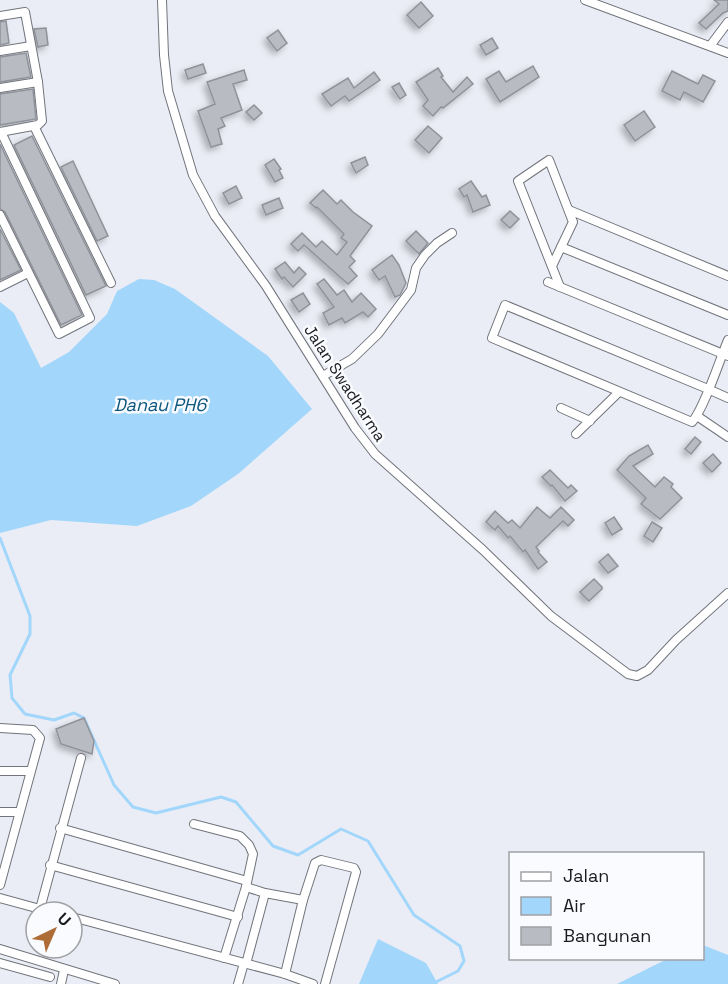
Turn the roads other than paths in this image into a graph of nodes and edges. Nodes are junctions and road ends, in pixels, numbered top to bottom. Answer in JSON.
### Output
{"nodes":[{"id":1,"x":162,"y":0,"type":"edge"},
{"id":2,"x":585,"y":0,"type":"edge"},
{"id":3,"x":0,"y":16,"type":"edge"},
{"id":4,"x":728,"y":22,"type":"edge"},
{"id":5,"x":32,"y":46,"type":"junction"},
{"id":6,"x":710,"y":46,"type":"junction"},
{"id":7,"x":0,"y":51,"type":"edge"},
{"id":8,"x":728,"y":53,"type":"edge"},
{"id":9,"x":38,"y":82,"type":"junction"},
{"id":10,"x":0,"y":88,"type":"edge"},
{"id":11,"x":34,"y":126,"type":"junction"},
{"id":12,"x":0,"y":132,"type":"edge"},
{"id":13,"x":568,"y":210,"type":"junction"},
{"id":14,"x":0,"y":215,"type":"edge"},
{"id":15,"x":452,"y":233,"type":"dead end"},
{"id":16,"x":561,"y":247,"type":"junction"},
{"id":17,"x":552,"y":266,"type":"junction"},
{"id":18,"x":28,"y":273,"type":"junction"},
{"id":19,"x":728,"y":276,"type":"edge"},
{"id":20,"x":548,"y":282,"type":"dead end"},
{"id":21,"x":111,"y":283,"type":"dead end"},
{"id":22,"x":0,"y":286,"type":"edge"},
{"id":23,"x":560,"y":287,"type":"junction"},
{"id":24,"x":728,"y":315,"type":"edge"},
{"id":25,"x":728,"y":340,"type":"edge"},
{"id":26,"x":725,"y":355,"type":"edge"},
{"id":27,"x":323,"y":376,"type":"junction"},
{"id":28,"x":708,"y":389,"type":"junction"},
{"id":29,"x":619,"y":392,"type":"junction"},
{"id":30,"x":728,"y":398,"type":"edge"},
{"id":31,"x":561,"y":408,"type":"dead end"},
{"id":32,"x":697,"y":416,"type":"junction"},
{"id":33,"x":590,"y":421,"type":"junction"},
{"id":34,"x":576,"y":434,"type":"dead end"},
{"id":35,"x":728,"y":437,"type":"edge"},
{"id":36,"x":728,"y":593,"type":"edge"},
{"id":37,"x":0,"y":728,"type":"edge"},
{"id":38,"x":81,"y":758,"type":"dead end"},
{"id":39,"x":0,"y":771,"type":"edge"},
{"id":40,"x":30,"y":771,"type":"junction"},
{"id":41,"x":0,"y":812,"type":"edge"},
{"id":42,"x":19,"y":812,"type":"junction"},
{"id":43,"x":194,"y":824,"type":"dead end"},
{"id":44,"x":60,"y":828,"type":"junction"},
{"id":45,"x":4,"y":854,"type":"edge"},
{"id":46,"x":50,"y":865,"type":"junction"},
{"id":47,"x":247,"y":884,"type":"junction"},
{"id":48,"x":0,"y":885,"type":"edge"},
{"id":49,"x":265,"y":893,"type":"junction"},
{"id":50,"x":0,"y":898,"type":"edge"},
{"id":51,"x":42,"y":900,"type":"edge"},
{"id":52,"x":303,"y":900,"type":"junction"},
{"id":53,"x":24,"y":905,"type":"edge"},
{"id":54,"x":238,"y":917,"type":"junction"},
{"id":55,"x":84,"y":920,"type":"edge"},
{"id":56,"x":0,"y":950,"type":"edge"},
{"id":57,"x":224,"y":958,"type":"junction"},
{"id":58,"x":0,"y":963,"type":"edge"},
{"id":59,"x":245,"y":964,"type":"junction"},
{"id":60,"x":52,"y":966,"type":"junction"},
{"id":61,"x":64,"y":970,"type":"junction"},
{"id":62,"x":285,"y":974,"type":"junction"},
{"id":63,"x":50,"y":980,"type":"edge"},
{"id":64,"x":61,"y":984,"type":"edge"},
{"id":65,"x":115,"y":984,"type":"edge"},
{"id":66,"x":238,"y":984,"type":"edge"},
{"id":67,"x":313,"y":984,"type":"edge"},
{"id":68,"x":325,"y":984,"type":"edge"}],
"edges":[{"from":1,"to":27,"type":"street","name":"Jalan Swadharma"},
{"from":2,"to":6,"type":"street"},
{"from":3,"to":5,"type":"street"},
{"from":4,"to":6,"type":"street"},
{"from":5,"to":7,"type":"street"},
{"from":5,"to":9,"type":"street"},
{"from":6,"to":8,"type":"street"},
{"from":9,"to":10,"type":"street"},
{"from":9,"to":11,"type":"street"},
{"from":11,"to":12,"type":"street"},
{"from":11,"to":21,"type":"street"},
{"from":12,"to":18,"type":"street"},
{"from":13,"to":16,"type":"street"},
{"from":13,"to":17,"type":"street"},
{"from":13,"to":19,"type":"street"},
{"from":14,"to":18,"type":"street"},
{"from":15,"to":27,"type":"street"},
{"from":16,"to":17,"type":"street"},
{"from":16,"to":24,"type":"street"},
{"from":17,"to":23,"type":"street"},
{"from":18,"to":22,"type":"street"},
{"from":20,"to":23,"type":"street"},
{"from":23,"to":26,"type":"street"},
{"from":25,"to":26,"type":"street"},
{"from":26,"to":28,"type":"street"},
{"from":27,"to":36,"type":"street","name":"Jalan Swadharma"},
{"from":28,"to":29,"type":"street"},
{"from":28,"to":30,"type":"street"},
{"from":28,"to":32,"type":"street"},
{"from":29,"to":32,"type":"street"},
{"from":29,"to":33,"type":"street"},
{"from":31,"to":33,"type":"street"},
{"from":32,"to":35,"type":"street"},
{"from":33,"to":34,"type":"street"},
{"from":37,"to":40,"type":"street"},
{"from":38,"to":44,"type":"street"},
{"from":39,"to":40,"type":"street"},
{"from":40,"to":42,"type":"street"},
{"from":41,"to":42,"type":"street"},
{"from":42,"to":45,"type":"street"},
{"from":43,"to":47,"type":"street"},
{"from":44,"to":46,"type":"street"},
{"from":44,"to":47,"type":"street"},
{"from":45,"to":48,"type":"street"},
{"from":46,"to":51,"type":"street"},
{"from":46,"to":54,"type":"street"},
{"from":47,"to":49,"type":"street"},
{"from":47,"to":54,"type":"street"},
{"from":49,"to":52,"type":"street"},
{"from":49,"to":59,"type":"street"},
{"from":50,"to":53,"type":"street"},
{"from":52,"to":62,"type":"street"},
{"from":52,"to":68,"type":"street"},
{"from":54,"to":57,"type":"street"},
{"from":55,"to":57,"type":"street"},
{"from":56,"to":60,"type":"street"},
{"from":57,"to":59,"type":"street"},
{"from":58,"to":63,"type":"street"},
{"from":59,"to":62,"type":"street"},
{"from":59,"to":66,"type":"street"},
{"from":60,"to":61,"type":"street"},
{"from":60,"to":63,"type":"street"},
{"from":61,"to":64,"type":"street"},
{"from":61,"to":65,"type":"street"},
{"from":62,"to":67,"type":"street"}]}
